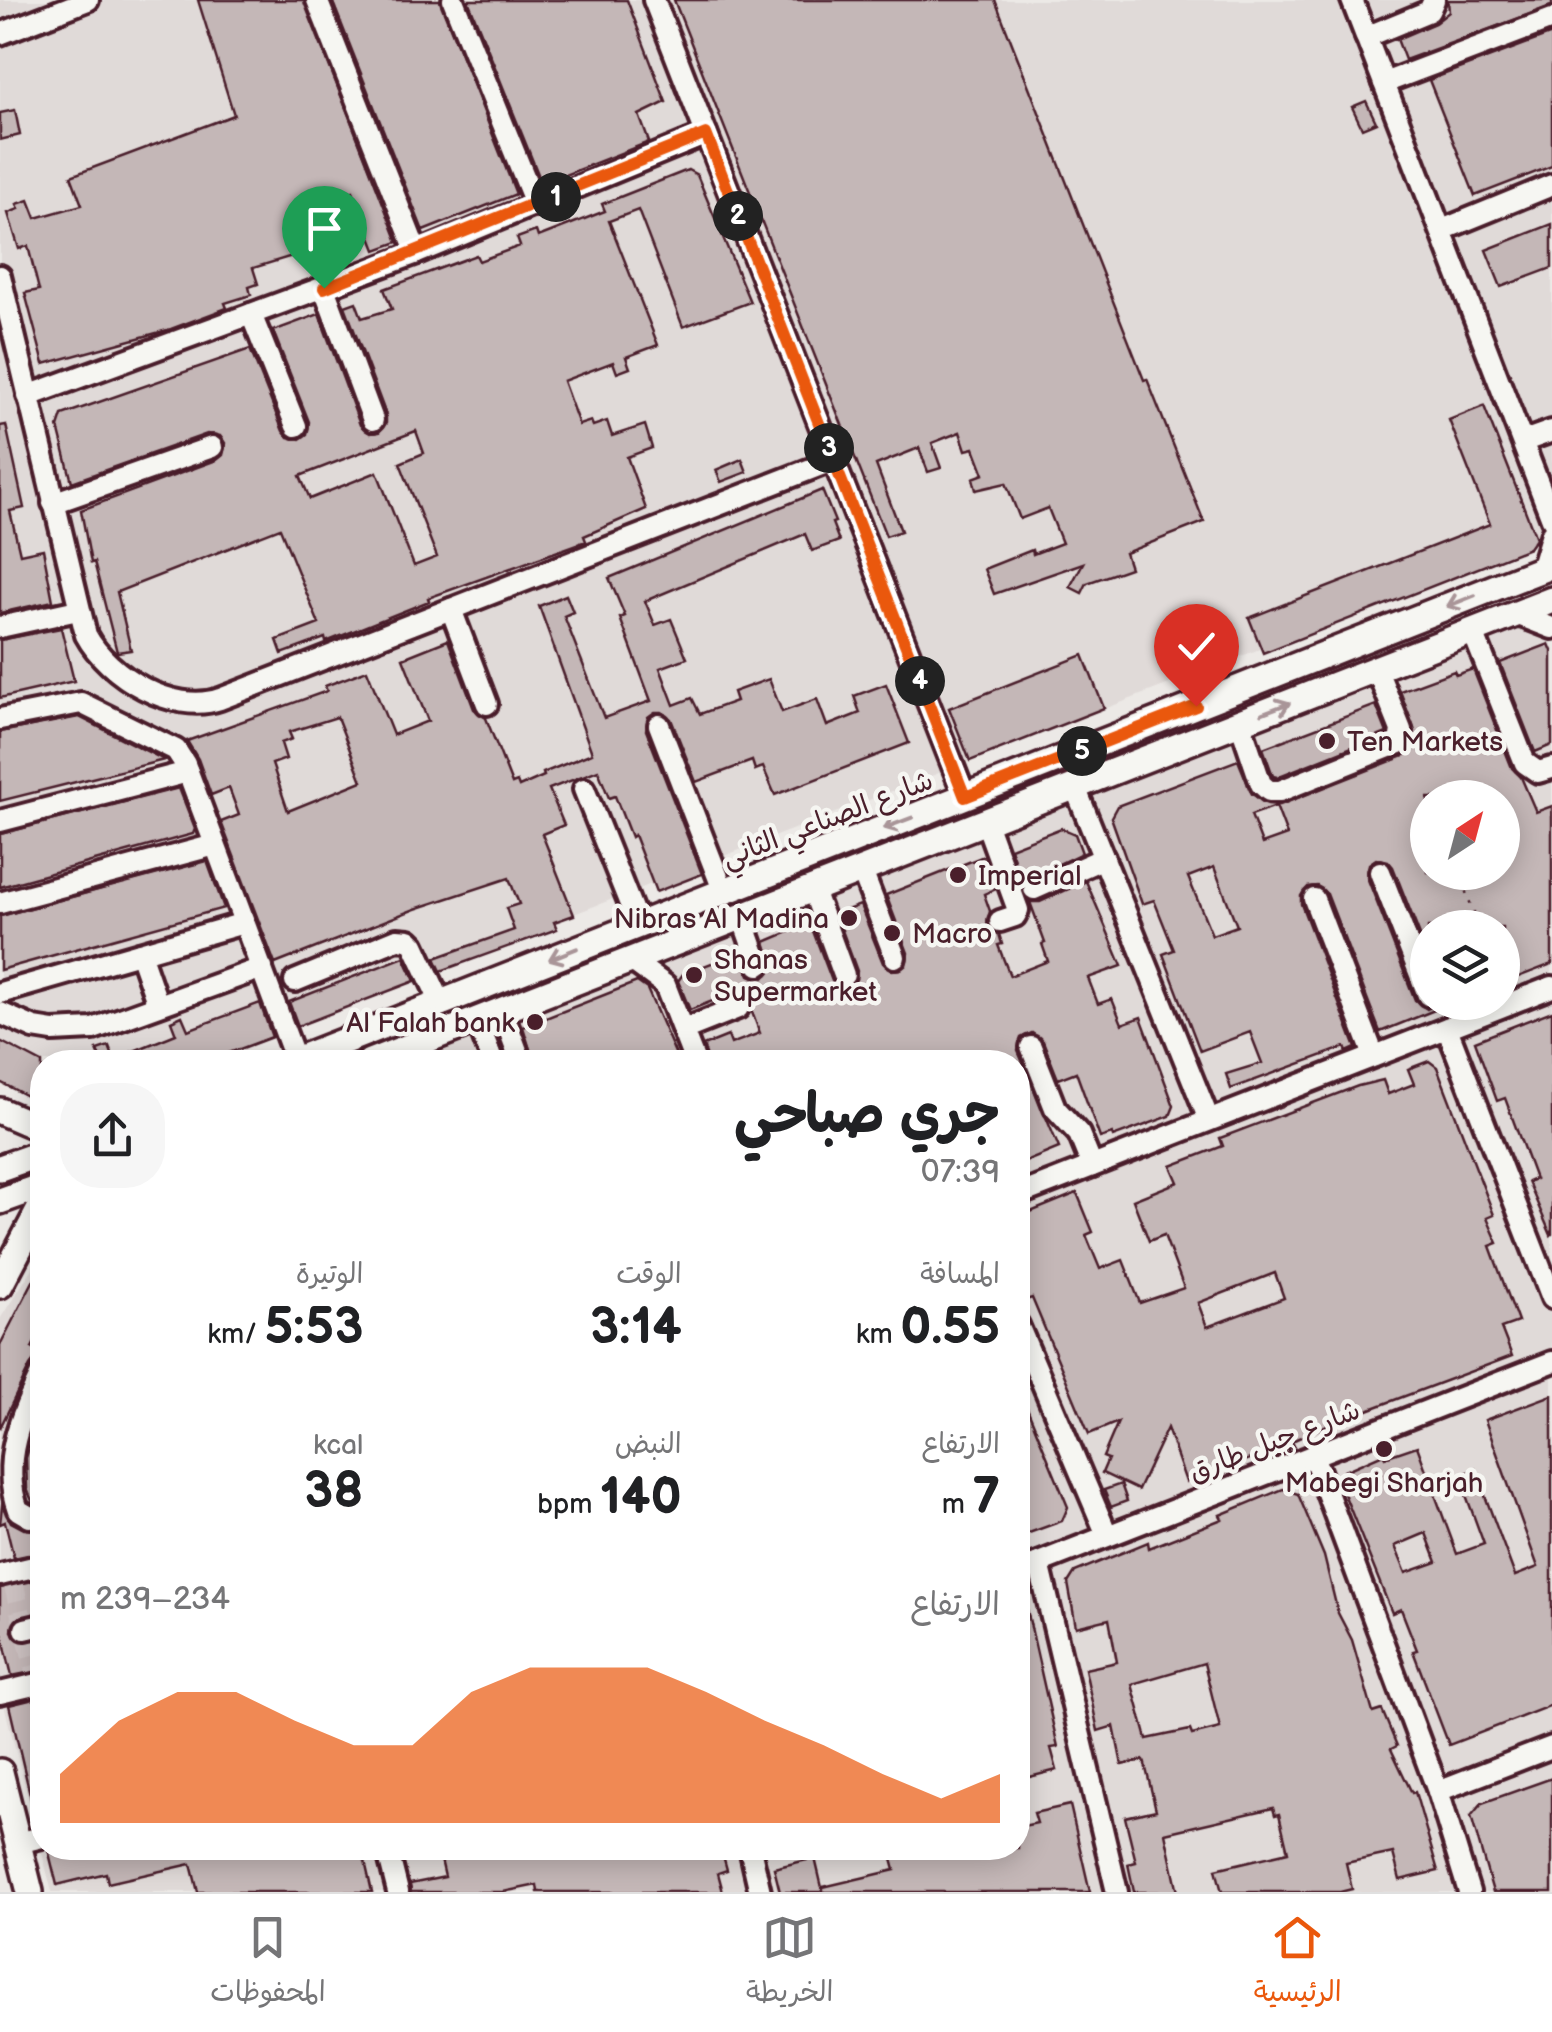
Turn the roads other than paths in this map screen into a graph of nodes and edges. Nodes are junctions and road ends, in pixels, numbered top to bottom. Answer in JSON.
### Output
{"nodes":[{"id":1,"x":88,"y":0,"type":"edge"},
{"id":2,"x":317,"y":0,"type":"edge"},
{"id":3,"x":454,"y":0,"type":"edge"},
{"id":4,"x":654,"y":0,"type":"edge"},
{"id":5,"x":1352,"y":0,"type":"edge"},
{"id":6,"x":1434,"y":0,"type":"edge"},
{"id":7,"x":1552,"y":19,"type":"edge"},
{"id":8,"x":0,"y":34,"type":"edge"},
{"id":9,"x":1366,"y":38,"type":"junction"},
{"id":10,"x":1384,"y":82,"type":"junction"},
{"id":11,"x":706,"y":134,"type":"junction"},
{"id":12,"x":1552,"y":185,"type":"edge"},
{"id":13,"x":536,"y":206,"type":"junction"},
{"id":14,"x":1442,"y":230,"type":"junction"},
{"id":15,"x":417,"y":253,"type":"junction"},
{"id":16,"x":0,"y":276,"type":"edge"},
{"id":17,"x":324,"y":288,"type":"junction"},
{"id":18,"x":251,"y":314,"type":"junction"},
{"id":19,"x":28,"y":396,"type":"junction"},
{"id":20,"x":374,"y":420,"type":"dead end"},
{"id":21,"x":296,"y":426,"type":"dead end"},
{"id":22,"x":1552,"y":430,"type":"edge"},
{"id":23,"x":1524,"y":441,"type":"junction"},
{"id":24,"x":212,"y":447,"type":"dead end"},
{"id":25,"x":834,"y":460,"type":"junction"},
{"id":26,"x":1546,"y":482,"type":"edge"},
{"id":27,"x":53,"y":504,"type":"junction"},
{"id":28,"x":1552,"y":513,"type":"edge"},
{"id":29,"x":1552,"y":533,"type":"edge"},
{"id":30,"x":1546,"y":568,"type":"edge"},
{"id":31,"x":1552,"y":600,"type":"edge"},
{"id":32,"x":451,"y":609,"type":"junction"},
{"id":33,"x":78,"y":610,"type":"junction"},
{"id":34,"x":1516,"y":614,"type":"junction"},
{"id":35,"x":0,"y":626,"type":"edge"},
{"id":36,"x":1552,"y":628,"type":"edge"},
{"id":37,"x":1473,"y":632,"type":"junction"},
{"id":38,"x":1377,"y":670,"type":"junction"},
{"id":39,"x":487,"y":704,"type":"dead end"},
{"id":40,"x":0,"y":718,"type":"edge"},
{"id":41,"x":1240,"y":722,"type":"junction"},
{"id":42,"x":660,"y":725,"type":"dead end"},
{"id":43,"x":1552,"y":768,"type":"edge"},
{"id":44,"x":188,"y":772,"type":"junction"},
{"id":45,"x":1075,"y":787,"type":"junction"},
{"id":46,"x":584,"y":790,"type":"dead end"},
{"id":47,"x":965,"y":797,"type":"junction"},
{"id":48,"x":0,"y":821,"type":"edge"},
{"id":49,"x":986,"y":822,"type":"junction"},
{"id":50,"x":215,"y":845,"type":"junction"},
{"id":51,"x":1104,"y":858,"type":"junction"},
{"id":52,"x":862,"y":871,"type":"junction"},
{"id":53,"x":1380,"y":872,"type":"dead end"},
{"id":54,"x":1034,"y":889,"type":"dead end"},
{"id":55,"x":724,"y":890,"type":"junction"},
{"id":56,"x":813,"y":890,"type":"junction"},
{"id":57,"x":1314,"y":899,"type":"dead end"},
{"id":58,"x":0,"y":903,"type":"edge"},
{"id":59,"x":742,"y":918,"type":"junction"},
{"id":60,"x":1000,"y":921,"type":"dead end"},
{"id":61,"x":244,"y":923,"type":"junction"},
{"id":62,"x":638,"y":924,"type":"junction"},
{"id":63,"x":680,"y":941,"type":"junction"},
{"id":64,"x":1410,"y":948,"type":"edge"},
{"id":65,"x":140,"y":952,"type":"junction"},
{"id":66,"x":895,"y":957,"type":"dead end"},
{"id":67,"x":630,"y":960,"type":"junction"},
{"id":68,"x":759,"y":966,"type":"dead end"},
{"id":69,"x":262,"y":968,"type":"junction"},
{"id":70,"x":844,"y":975,"type":"dead end"},
{"id":71,"x":295,"y":980,"type":"dead end"},
{"id":72,"x":665,"y":985,"type":"junction"},
{"id":73,"x":1552,"y":987,"type":"edge"},
{"id":74,"x":0,"y":993,"type":"edge"},
{"id":75,"x":441,"y":1002,"type":"junction"},
{"id":76,"x":158,"y":1005,"type":"junction"},
{"id":77,"x":738,"y":1008,"type":"dead end"},
{"id":78,"x":502,"y":1010,"type":"junction"},
{"id":79,"x":0,"y":1012,"type":"edge"},
{"id":80,"x":476,"y":1020,"type":"junction"},
{"id":81,"x":1439,"y":1020,"type":"edge"},
{"id":82,"x":1444,"y":1029,"type":"junction"},
{"id":83,"x":683,"y":1030,"type":"junction"},
{"id":84,"x":1031,"y":1047,"type":"dead end"},
{"id":85,"x":290,"y":1050,"type":"edge"},
{"id":86,"x":323,"y":1050,"type":"edge"},
{"id":87,"x":400,"y":1050,"type":"edge"},
{"id":88,"x":487,"y":1050,"type":"edge"},
{"id":89,"x":517,"y":1050,"type":"edge"},
{"id":90,"x":690,"y":1050,"type":"edge"},
{"id":91,"x":1374,"y":1056,"type":"junction"},
{"id":92,"x":0,"y":1111,"type":"edge"},
{"id":93,"x":1209,"y":1120,"type":"junction"},
{"id":94,"x":30,"y":1124,"type":"edge"},
{"id":95,"x":30,"y":1157,"type":"edge"},
{"id":96,"x":1092,"y":1166,"type":"junction"},
{"id":97,"x":0,"y":1168,"type":"edge"},
{"id":98,"x":1030,"y":1189,"type":"edge"},
{"id":99,"x":30,"y":1190,"type":"edge"},
{"id":100,"x":0,"y":1201,"type":"edge"},
{"id":101,"x":30,"y":1228,"type":"edge"},
{"id":102,"x":0,"y":1286,"type":"edge"},
{"id":103,"x":1552,"y":1298,"type":"edge"},
{"id":104,"x":1030,"y":1353,"type":"edge"},
{"id":105,"x":1552,"y":1362,"type":"edge"},
{"id":106,"x":30,"y":1397,"type":"edge"},
{"id":107,"x":1313,"y":1455,"type":"junction"},
{"id":108,"x":30,"y":1517,"type":"edge"},
{"id":109,"x":1107,"y":1535,"type":"junction"},
{"id":110,"x":1039,"y":1563,"type":"junction"},
{"id":111,"x":1030,"y":1566,"type":"edge"},
{"id":112,"x":30,"y":1684,"type":"edge"},
{"id":113,"x":0,"y":1693,"type":"edge"},
{"id":114,"x":1552,"y":1747,"type":"edge"},
{"id":115,"x":0,"y":1772,"type":"edge"},
{"id":116,"x":1438,"y":1792,"type":"junction"},
{"id":117,"x":30,"y":1840,"type":"edge"},
{"id":118,"x":390,"y":1860,"type":"edge"},
{"id":119,"x":753,"y":1860,"type":"edge"},
{"id":120,"x":30,"y":1892,"type":"edge"},
{"id":121,"x":398,"y":1892,"type":"edge"},
{"id":122,"x":760,"y":1892,"type":"edge"},
{"id":123,"x":1117,"y":1892,"type":"edge"},
{"id":124,"x":1469,"y":1892,"type":"edge"}],
"edges":[{"from":1,"to":8,"type":"street"},
{"from":2,"to":15,"type":"street"},
{"from":3,"to":13,"type":"street"},
{"from":4,"to":11,"type":"street"},
{"from":5,"to":9,"type":"street"},
{"from":6,"to":9,"type":"street"},
{"from":7,"to":10,"type":"street"},
{"from":9,"to":10,"type":"street"},
{"from":10,"to":14,"type":"street"},
{"from":11,"to":13,"type":"street"},
{"from":11,"to":25,"type":"street"},
{"from":12,"to":14,"type":"street"},
{"from":13,"to":15,"type":"street"},
{"from":14,"to":23,"type":"street"},
{"from":15,"to":17,"type":"street"},
{"from":16,"to":19,"type":"street"},
{"from":17,"to":18,"type":"street"},
{"from":17,"to":20,"type":"street"},
{"from":18,"to":19,"type":"street"},
{"from":18,"to":21,"type":"street"},
{"from":19,"to":27,"type":"street"},
{"from":22,"to":23,"type":"street"},
{"from":23,"to":26,"type":"street"},
{"from":24,"to":27,"type":"street"},
{"from":25,"to":32,"type":"street"},
{"from":25,"to":47,"type":"street"},
{"from":26,"to":28,"type":"street"},
{"from":27,"to":33,"type":"street"},
{"from":29,"to":30,"type":"street"},
{"from":30,"to":47,"type":"main road","name":"شارع الصناعي الثاني","one_way":true},
{"from":31,"to":34,"type":"main road"},
{"from":32,"to":33,"type":"street"},
{"from":32,"to":39,"type":"street"},
{"from":33,"to":35,"type":"street"},
{"from":34,"to":36,"type":"street"},
{"from":34,"to":37,"type":"main road"},
{"from":37,"to":38,"type":"main road"},
{"from":37,"to":43,"type":"street"},
{"from":41,"to":38,"type":"main road","one_way":true},
{"from":38,"to":41,"type":"street"},
{"from":40,"to":44,"type":"street"},
{"from":41,"to":45,"type":"main road"},
{"from":42,"to":55,"type":"street"},
{"from":44,"to":48,"type":"street"},
{"from":44,"to":50,"type":"street"},
{"from":45,"to":49,"type":"main road"},
{"from":45,"to":51,"type":"street"},
{"from":46,"to":62,"type":"street"},
{"from":47,"to":55,"type":"main road","name":"شارع الصناعي الثاني","one_way":true},
{"from":49,"to":52,"type":"main road"},
{"from":49,"to":60,"type":"street"},
{"from":50,"to":58,"type":"street"},
{"from":50,"to":61,"type":"street"},
{"from":51,"to":54,"type":"street"},
{"from":51,"to":93,"type":"street"},
{"from":52,"to":56,"type":"main road"},
{"from":52,"to":66,"type":"street"},
{"from":53,"to":64,"type":"street"},
{"from":55,"to":62,"type":"main road","name":"شارع الصناعي الثاني"},
{"from":56,"to":59,"type":"main road"},
{"from":56,"to":70,"type":"street"},
{"from":57,"to":91,"type":"street"},
{"from":59,"to":63,"type":"main road"},
{"from":59,"to":68,"type":"street"},
{"from":61,"to":65,"type":"street"},
{"from":61,"to":69,"type":"street"},
{"from":62,"to":75,"type":"main road","name":"شارع الصناعي الثاني","one_way":true},
{"from":63,"to":67,"type":"main road"},
{"from":63,"to":72,"type":"street"},
{"from":65,"to":74,"type":"street"},
{"from":65,"to":76,"type":"street"},
{"from":67,"to":72,"type":"street"},
{"from":67,"to":78,"type":"main road"},
{"from":69,"to":76,"type":"street"},
{"from":69,"to":85,"type":"street"},
{"from":71,"to":75,"type":"street"},
{"from":72,"to":83,"type":"street"},
{"from":73,"to":82,"type":"street"},
{"from":75,"to":86,"type":"main road","name":"شارع الصناعي الثاني"},
{"from":76,"to":79,"type":"street"},
{"from":77,"to":83,"type":"street"},
{"from":78,"to":80,"type":"main road"},
{"from":78,"to":89,"type":"street"},
{"from":80,"to":87,"type":"main road"},
{"from":80,"to":88,"type":"street"},
{"from":81,"to":82,"type":"street"},
{"from":82,"to":91,"type":"street"},
{"from":82,"to":103,"type":"street"},
{"from":83,"to":90,"type":"street"},
{"from":84,"to":96,"type":"street"},
{"from":91,"to":93,"type":"street"},
{"from":92,"to":94,"type":"main road"},
{"from":93,"to":96,"type":"street"},
{"from":95,"to":97,"type":"main road"},
{"from":96,"to":98,"type":"street"},
{"from":99,"to":100,"type":"main road"},
{"from":101,"to":102,"type":"main road"},
{"from":104,"to":109,"type":"street"},
{"from":105,"to":107,"type":"street","name":"شارع جبل طارق"},
{"from":106,"to":108,"type":"street"},
{"from":107,"to":109,"type":"street","name":"شارع جبل طارق"},
{"from":107,"to":116,"type":"street"},
{"from":109,"to":110,"type":"street","name":"شارع جبل طارق"},
{"from":110,"to":111,"type":"street","name":"شارع جبل طارق"},
{"from":110,"to":123,"type":"street"},
{"from":112,"to":113,"type":"street"},
{"from":114,"to":116,"type":"street"},
{"from":115,"to":117,"type":"main road"},
{"from":116,"to":124,"type":"street"},
{"from":117,"to":120,"type":"main road"},
{"from":118,"to":121,"type":"street"},
{"from":119,"to":122,"type":"street"}]}
